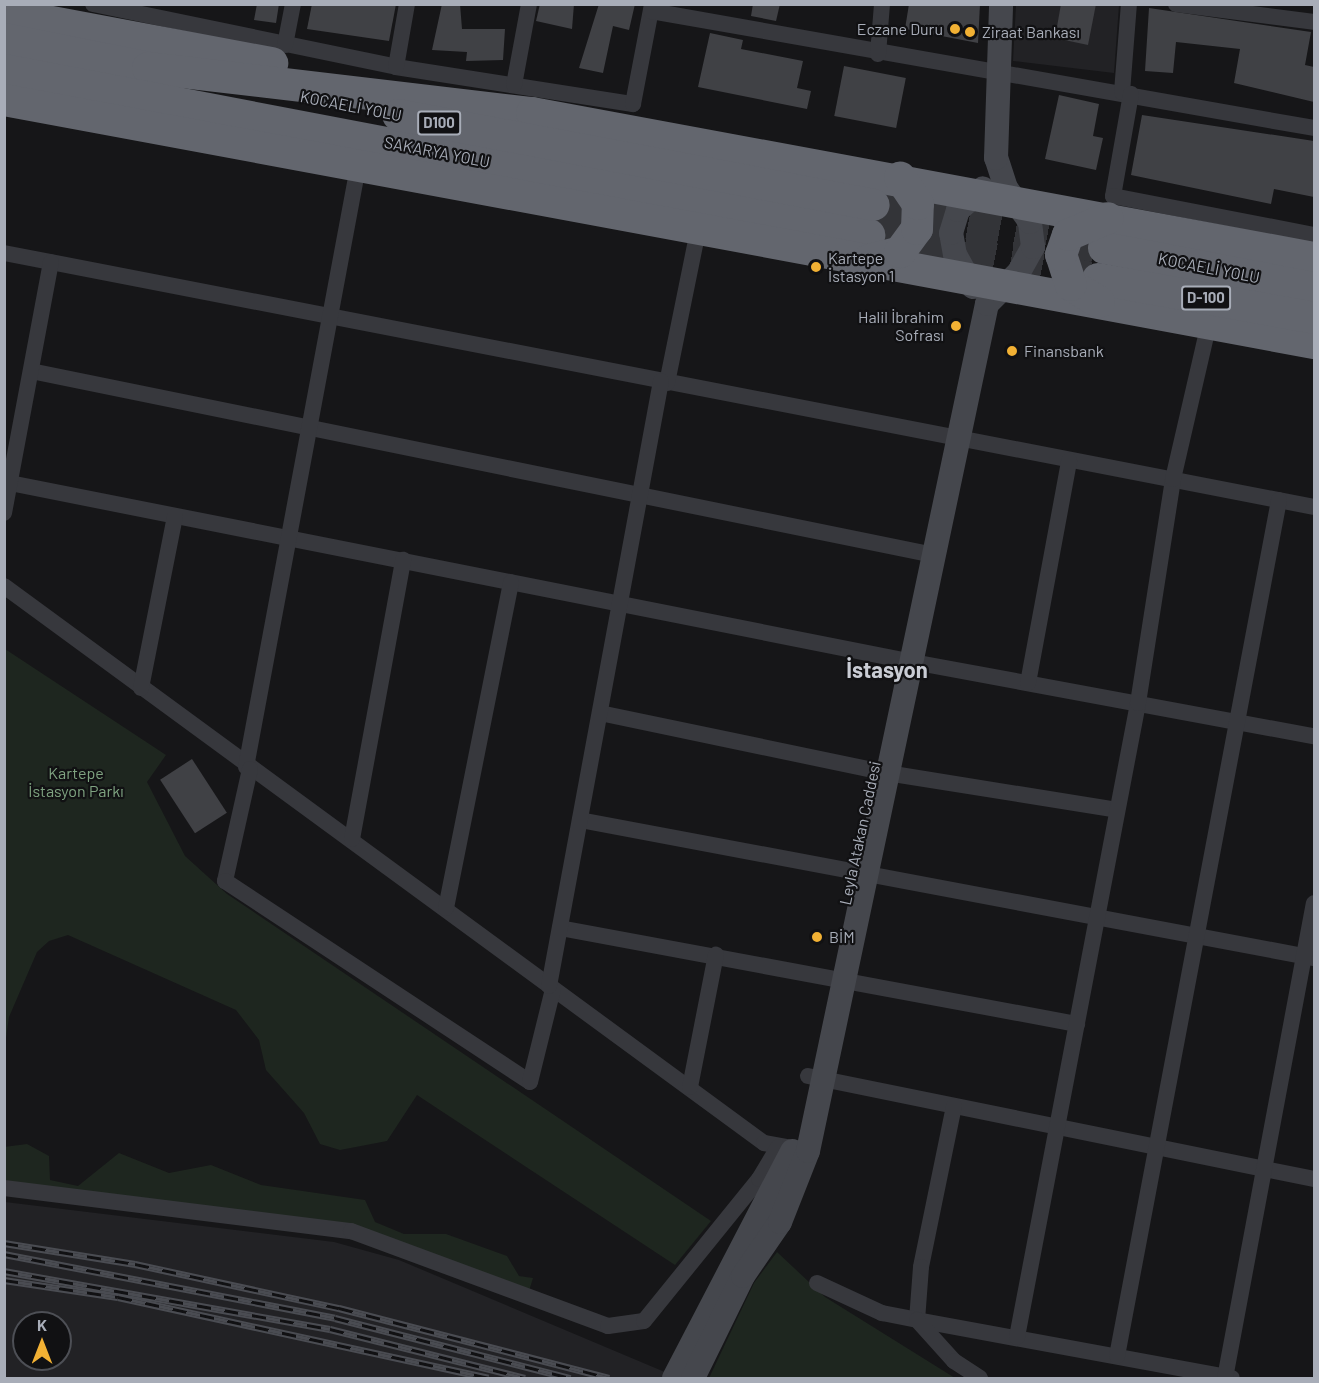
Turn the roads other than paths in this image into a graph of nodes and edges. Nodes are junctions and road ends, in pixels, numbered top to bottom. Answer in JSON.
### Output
{"nodes":[{"id":1,"x":93,"y":4,"type":"edge"},
{"id":2,"x":293,"y":4,"type":"edge"},
{"id":3,"x":407,"y":4,"type":"edge"},
{"id":4,"x":529,"y":4,"type":"edge"},
{"id":5,"x":882,"y":4,"type":"edge"},
{"id":6,"x":1001,"y":4,"type":"edge"},
{"id":7,"x":1129,"y":4,"type":"edge"},
{"id":8,"x":1176,"y":4,"type":"edge"},
{"id":9,"x":651,"y":8,"type":"edge"},
{"id":10,"x":164,"y":12,"type":"edge"},
{"id":11,"x":4,"y":13,"type":"edge"},
{"id":12,"x":1314,"y":22,"type":"edge"},
{"id":13,"x":4,"y":39,"type":"edge"},
{"id":14,"x":285,"y":45,"type":"junction"},
{"id":15,"x":878,"y":54,"type":"junction"},
{"id":16,"x":396,"y":67,"type":"junction"},
{"id":17,"x":4,"y":70,"type":"edge"},
{"id":18,"x":998,"y":74,"type":"junction"},
{"id":19,"x":141,"y":81,"type":"junction"},
{"id":20,"x":514,"y":85,"type":"junction"},
{"id":21,"x":4,"y":88,"type":"edge"},
{"id":22,"x":1126,"y":93,"type":"junction"},
{"id":23,"x":4,"y":100,"type":"edge"},
{"id":24,"x":532,"y":113,"type":"junction"},
{"id":25,"x":146,"y":127,"type":"junction"},
{"id":26,"x":1314,"y":128,"type":"edge"},
{"id":27,"x":996,"y":158,"type":"junction"},
{"id":28,"x":358,"y":167,"type":"junction"},
{"id":29,"x":900,"y":177,"type":"junction"},
{"id":30,"x":454,"y":180,"type":"junction"},
{"id":31,"x":981,"y":193,"type":"junction"},
{"id":32,"x":1012,"y":198,"type":"junction"},
{"id":33,"x":874,"y":205,"type":"tunnel mouth"},
{"id":34,"x":1108,"y":218,"type":"junction"},
{"id":35,"x":699,"y":226,"type":"junction"},
{"id":36,"x":1314,"y":235,"type":"edge"},
{"id":37,"x":868,"y":248,"type":"junction"},
{"id":38,"x":1104,"y":248,"type":"tunnel mouth"},
{"id":39,"x":4,"y":254,"type":"edge"},
{"id":40,"x":1314,"y":258,"type":"edge"},
{"id":41,"x":51,"y":262,"type":"junction"},
{"id":42,"x":1098,"y":279,"type":"tunnel mouth"},
{"id":43,"x":1314,"y":288,"type":"edge"},
{"id":44,"x":982,"y":298,"type":"junction"},
{"id":45,"x":1112,"y":307,"type":"junction"},
{"id":46,"x":332,"y":317,"type":"junction"},
{"id":47,"x":1314,"y":318,"type":"edge"},
{"id":48,"x":1209,"y":323,"type":"junction"},
{"id":49,"x":1314,"y":343,"type":"edge"},
{"id":50,"x":31,"y":370,"type":"junction"},
{"id":51,"x":664,"y":382,"type":"junction"},
{"id":52,"x":313,"y":426,"type":"junction"},
{"id":53,"x":953,"y":438,"type":"junction"},
{"id":54,"x":1069,"y":461,"type":"junction"},
{"id":55,"x":1173,"y":479,"type":"junction"},
{"id":56,"x":10,"y":483,"type":"junction"},
{"id":57,"x":641,"y":493,"type":"junction"},
{"id":58,"x":1279,"y":500,"type":"junction"},
{"id":59,"x":1314,"y":507,"type":"edge"},
{"id":60,"x":4,"y":513,"type":"edge"},
{"id":61,"x":175,"y":516,"type":"junction"},
{"id":62,"x":291,"y":539,"type":"junction"},
{"id":63,"x":928,"y":554,"type":"junction"},
{"id":64,"x":403,"y":560,"type":"junction"},
{"id":65,"x":511,"y":582,"type":"junction"},
{"id":66,"x":4,"y":586,"type":"edge"},
{"id":67,"x":621,"y":601,"type":"junction"},
{"id":68,"x":906,"y":661,"type":"junction"},
{"id":69,"x":1028,"y":682,"type":"junction"},
{"id":70,"x":141,"y":688,"type":"junction"},
{"id":71,"x":1138,"y":703,"type":"junction"},
{"id":72,"x":600,"y":713,"type":"junction"},
{"id":73,"x":1240,"y":722,"type":"junction"},
{"id":74,"x":1314,"y":735,"type":"edge"},
{"id":75,"x":248,"y":768,"type":"junction"},
{"id":76,"x":880,"y":771,"type":"junction"},
{"id":77,"x":1117,"y":810,"type":"junction"},
{"id":78,"x":580,"y":820,"type":"junction"},
{"id":79,"x":352,"y":839,"type":"junction"},
{"id":80,"x":858,"y":874,"type":"junction"},
{"id":81,"x":1314,"y":903,"type":"edge"},
{"id":82,"x":446,"y":908,"type":"junction"},
{"id":83,"x":1097,"y":916,"type":"junction"},
{"id":84,"x":560,"y":928,"type":"junction"},
{"id":85,"x":1199,"y":936,"type":"junction"},
{"id":86,"x":716,"y":956,"type":"junction"},
{"id":87,"x":1309,"y":957,"type":"edge"},
{"id":88,"x":836,"y":980,"type":"junction"},
{"id":89,"x":551,"y":988,"type":"junction"},
{"id":90,"x":1077,"y":1024,"type":"junction"},
{"id":91,"x":815,"y":1078,"type":"junction"},
{"id":92,"x":690,"y":1088,"type":"junction"},
{"id":93,"x":954,"y":1106,"type":"junction"},
{"id":94,"x":1057,"y":1127,"type":"junction"},
{"id":95,"x":1159,"y":1148,"type":"junction"},
{"id":96,"x":793,"y":1149,"type":"junction"},
{"id":97,"x":1263,"y":1169,"type":"junction"},
{"id":98,"x":1314,"y":1179,"type":"edge"},
{"id":99,"x":4,"y":1188,"type":"edge"},
{"id":100,"x":817,"y":1283,"type":"dead end"},
{"id":101,"x":917,"y":1320,"type":"junction"},
{"id":102,"x":1017,"y":1337,"type":"junction"},
{"id":103,"x":1117,"y":1356,"type":"junction"},
{"id":104,"x":687,"y":1370,"type":"edge"},
{"id":105,"x":980,"y":1378,"type":"edge"},
{"id":106,"x":1227,"y":1378,"type":"edge"}],
"edges":[{"from":1,"to":10,"type":"street"},
{"from":2,"to":14,"type":"street"},
{"from":3,"to":16,"type":"street"},
{"from":4,"to":20,"type":"street"},
{"from":5,"to":15,"type":"street"},
{"from":6,"to":18,"type":"main road"},
{"from":7,"to":22,"type":"street"},
{"from":8,"to":12,"type":"street"},
{"from":9,"to":15,"type":"street"},
{"from":9,"to":20,"type":"street"},
{"from":10,"to":14,"type":"street"},
{"from":11,"to":24,"type":"highway"},
{"from":13,"to":19,"type":"highway","name":"KOCAELİ YOLU","number":"D100"},
{"from":14,"to":16,"type":"street"},
{"from":15,"to":18,"type":"street"},
{"from":16,"to":20,"type":"street"},
{"from":17,"to":19,"type":"highway","name":"SAKARYA YOLU","number":"D100"},
{"from":18,"to":22,"type":"street"},
{"from":18,"to":27,"type":"main road"},
{"from":19,"to":24,"type":"highway"},
{"from":19,"to":30,"type":"highway"},
{"from":19,"to":33,"type":"highway","name":"KOCAELİ YOLU","number":"D100"},
{"from":19,"to":37,"type":"highway","name":"SAKARYA YOLU","number":"D100"},
{"from":21,"to":25,"type":"highway"},
{"from":22,"to":26,"type":"street"},
{"from":22,"to":36,"type":"street"},
{"from":23,"to":25,"type":"highway"},
{"from":24,"to":29,"type":"highway"},
{"from":25,"to":28,"type":"highway"},
{"from":27,"to":31,"type":"main road"},
{"from":27,"to":32,"type":"main road"},
{"from":28,"to":30,"type":"highway"},
{"from":28,"to":46,"type":"street"},
{"from":29,"to":31,"type":"highway"},
{"from":29,"to":37,"type":"highway"},
{"from":30,"to":35,"type":"highway"},
{"from":31,"to":32,"type":"highway"},
{"from":31,"to":44,"type":"main road"},
{"from":32,"to":34,"type":"highway"},
{"from":32,"to":44,"type":"main road"},
{"from":34,"to":40,"type":"highway"},
{"from":34,"to":45,"type":"highway"},
{"from":35,"to":37,"type":"highway"},
{"from":35,"to":51,"type":"street"},
{"from":37,"to":44,"type":"highway"},
{"from":38,"to":43,"type":"highway","name":"KOCAELİ YOLU","number":"D-100"},
{"from":39,"to":41,"type":"street"},
{"from":41,"to":46,"type":"street"},
{"from":41,"to":50,"type":"street"},
{"from":42,"to":47,"type":"highway","number":"D-100"},
{"from":44,"to":45,"type":"highway"},
{"from":44,"to":53,"type":"main road","name":"Leyla Atakan Caddesi"},
{"from":45,"to":48,"type":"highway"},
{"from":46,"to":51,"type":"street"},
{"from":46,"to":52,"type":"street"},
{"from":48,"to":49,"type":"highway"},
{"from":48,"to":55,"type":"street"},
{"from":50,"to":52,"type":"street"},
{"from":50,"to":56,"type":"street"},
{"from":51,"to":53,"type":"street"},
{"from":51,"to":57,"type":"street"},
{"from":52,"to":57,"type":"street"},
{"from":52,"to":62,"type":"street"},
{"from":53,"to":54,"type":"street"},
{"from":53,"to":63,"type":"main road","name":"Leyla Atakan Caddesi"},
{"from":54,"to":55,"type":"street"},
{"from":54,"to":69,"type":"street"},
{"from":55,"to":58,"type":"street"},
{"from":55,"to":71,"type":"street"},
{"from":56,"to":60,"type":"street"},
{"from":56,"to":61,"type":"street"},
{"from":57,"to":63,"type":"street"},
{"from":57,"to":67,"type":"street"},
{"from":58,"to":59,"type":"street"},
{"from":58,"to":73,"type":"street"},
{"from":61,"to":62,"type":"street"},
{"from":61,"to":70,"type":"street"},
{"from":62,"to":64,"type":"street"},
{"from":62,"to":75,"type":"street"},
{"from":63,"to":68,"type":"main road","name":"Leyla Atakan Caddesi"},
{"from":64,"to":65,"type":"street"},
{"from":64,"to":79,"type":"street"},
{"from":65,"to":67,"type":"street"},
{"from":65,"to":82,"type":"street"},
{"from":66,"to":70,"type":"street"},
{"from":67,"to":68,"type":"street"},
{"from":67,"to":72,"type":"street"},
{"from":68,"to":69,"type":"street"},
{"from":68,"to":76,"type":"main road","name":"Leyla Atakan Caddesi"},
{"from":69,"to":71,"type":"street"},
{"from":70,"to":75,"type":"street"},
{"from":71,"to":73,"type":"street"},
{"from":71,"to":77,"type":"street"},
{"from":72,"to":76,"type":"street"},
{"from":72,"to":78,"type":"street"},
{"from":73,"to":74,"type":"street"},
{"from":73,"to":85,"type":"street"},
{"from":75,"to":79,"type":"street"},
{"from":75,"to":89,"type":"street"},
{"from":76,"to":77,"type":"street"},
{"from":76,"to":80,"type":"main road","name":"Leyla Atakan Caddesi"},
{"from":77,"to":83,"type":"street"},
{"from":78,"to":80,"type":"street"},
{"from":78,"to":84,"type":"street"},
{"from":79,"to":82,"type":"street"},
{"from":80,"to":83,"type":"street"},
{"from":80,"to":88,"type":"main road","name":"Leyla Atakan Caddesi"},
{"from":81,"to":87,"type":"street"},
{"from":82,"to":89,"type":"street"},
{"from":83,"to":85,"type":"street"},
{"from":83,"to":90,"type":"street"},
{"from":84,"to":86,"type":"street"},
{"from":84,"to":89,"type":"street"},
{"from":85,"to":87,"type":"street"},
{"from":85,"to":95,"type":"street"},
{"from":86,"to":88,"type":"street"},
{"from":86,"to":92,"type":"street"},
{"from":87,"to":97,"type":"street"},
{"from":88,"to":90,"type":"street"},
{"from":88,"to":91,"type":"main road","name":"Leyla Atakan Caddesi"},
{"from":89,"to":92,"type":"street"},
{"from":90,"to":94,"type":"street"},
{"from":91,"to":93,"type":"street"},
{"from":91,"to":96,"type":"main road","name":"Leyla Atakan Caddesi"},
{"from":92,"to":96,"type":"street"},
{"from":93,"to":94,"type":"street"},
{"from":93,"to":101,"type":"street"},
{"from":94,"to":95,"type":"street"},
{"from":94,"to":102,"type":"street"},
{"from":95,"to":97,"type":"street"},
{"from":95,"to":103,"type":"street"},
{"from":96,"to":99,"type":"street"},
{"from":96,"to":104,"type":"main road","name":"Leyla Atakan Caddesi"},
{"from":97,"to":98,"type":"street"},
{"from":97,"to":106,"type":"street"},
{"from":100,"to":101,"type":"street"},
{"from":101,"to":102,"type":"street"},
{"from":101,"to":105,"type":"street"},
{"from":102,"to":103,"type":"street"},
{"from":103,"to":106,"type":"street"}]}
